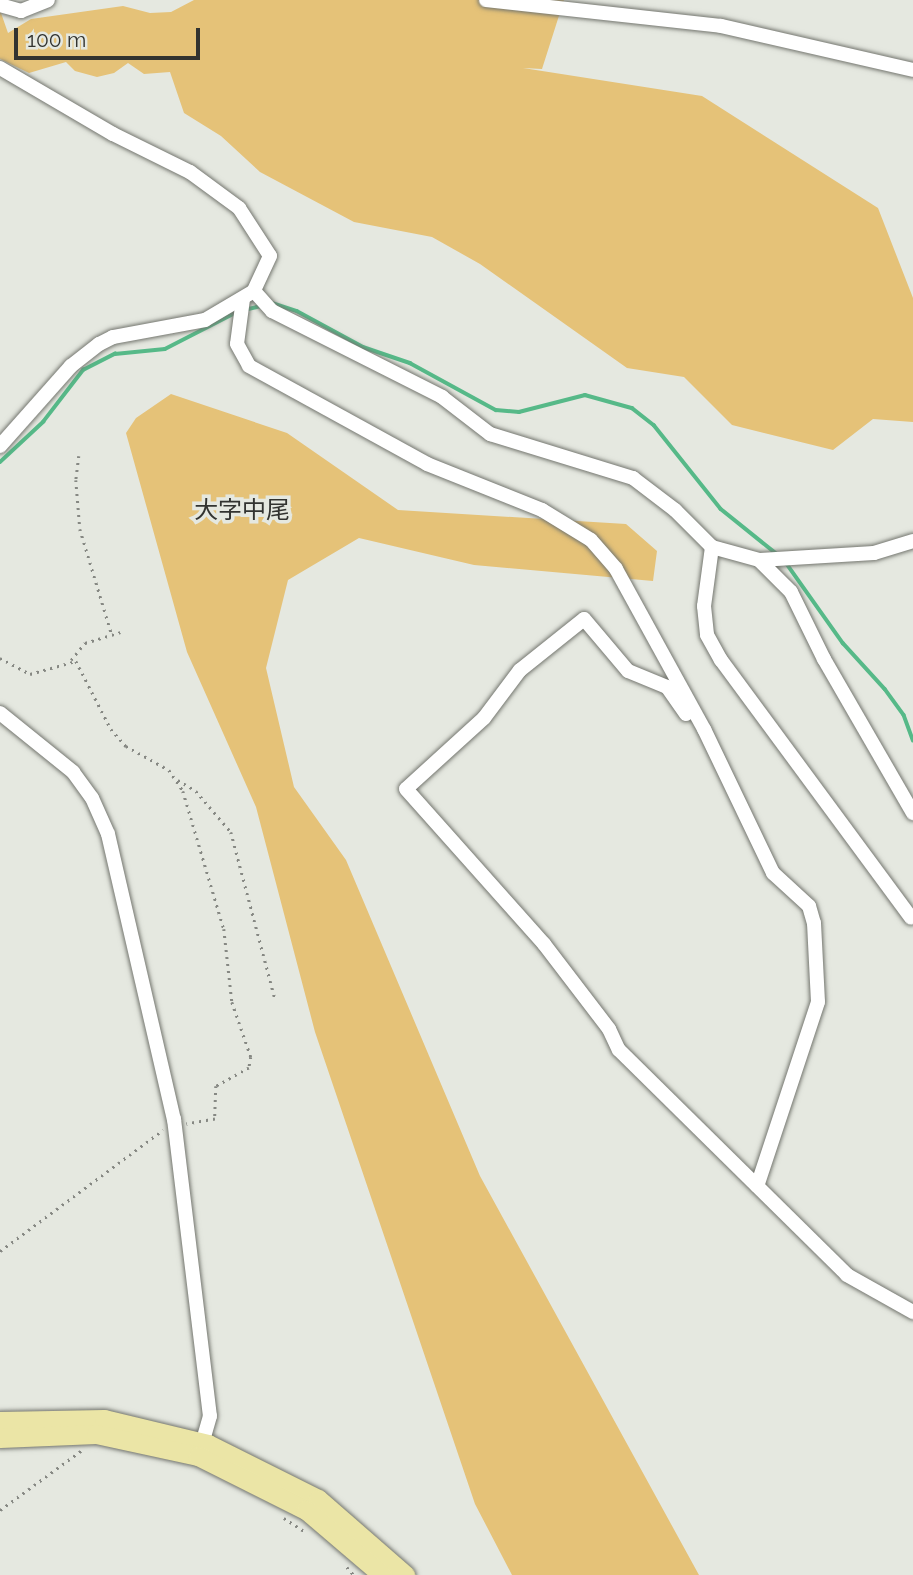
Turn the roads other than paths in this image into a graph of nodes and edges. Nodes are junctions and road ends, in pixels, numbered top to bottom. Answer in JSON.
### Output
{"nodes":[{"id":1,"x":48,"y":0,"type":"edge"},
{"id":2,"x":488,"y":0,"type":"edge"},
{"id":3,"x":0,"y":5,"type":"edge"},
{"id":4,"x":0,"y":68,"type":"edge"},
{"id":5,"x":913,"y":70,"type":"edge"},
{"id":6,"x":249,"y":295,"type":"junction"},
{"id":7,"x":0,"y":446,"type":"edge"},
{"id":8,"x":913,"y":541,"type":"edge"},
{"id":9,"x":712,"y":547,"type":"junction"},
{"id":10,"x":759,"y":560,"type":"junction"},
{"id":11,"x":0,"y":713,"type":"edge"},
{"id":12,"x":704,"y":729,"type":"junction"},
{"id":13,"x":913,"y":813,"type":"edge"},
{"id":14,"x":911,"y":918,"type":"edge"},
{"id":15,"x":757,"y":1186,"type":"junction"},
{"id":16,"x":913,"y":1311,"type":"edge"},
{"id":17,"x":0,"y":1421,"type":"edge"},
{"id":18,"x":0,"y":1438,"type":"edge"},
{"id":19,"x":200,"y":1449,"type":"junction"},
{"id":20,"x":382,"y":1575,"type":"edge"},
{"id":21,"x":405,"y":1575,"type":"edge"}],
"edges":[{"from":1,"to":3,"type":"street"},
{"from":2,"to":5,"type":"street"},
{"from":4,"to":6,"type":"street"},
{"from":6,"to":7,"type":"street"},
{"from":6,"to":9,"type":"street"},
{"from":6,"to":12,"type":"street"},
{"from":8,"to":10,"type":"street"},
{"from":9,"to":10,"type":"street"},
{"from":9,"to":14,"type":"street"},
{"from":10,"to":13,"type":"street"},
{"from":11,"to":19,"type":"street"},
{"from":12,"to":15,"type":"street"},
{"from":12,"to":15,"type":"street"},
{"from":15,"to":16,"type":"street"},
{"from":17,"to":19,"type":"main road"},
{"from":18,"to":19,"type":"main road"},
{"from":19,"to":20,"type":"main road"},
{"from":19,"to":21,"type":"main road"}]}
